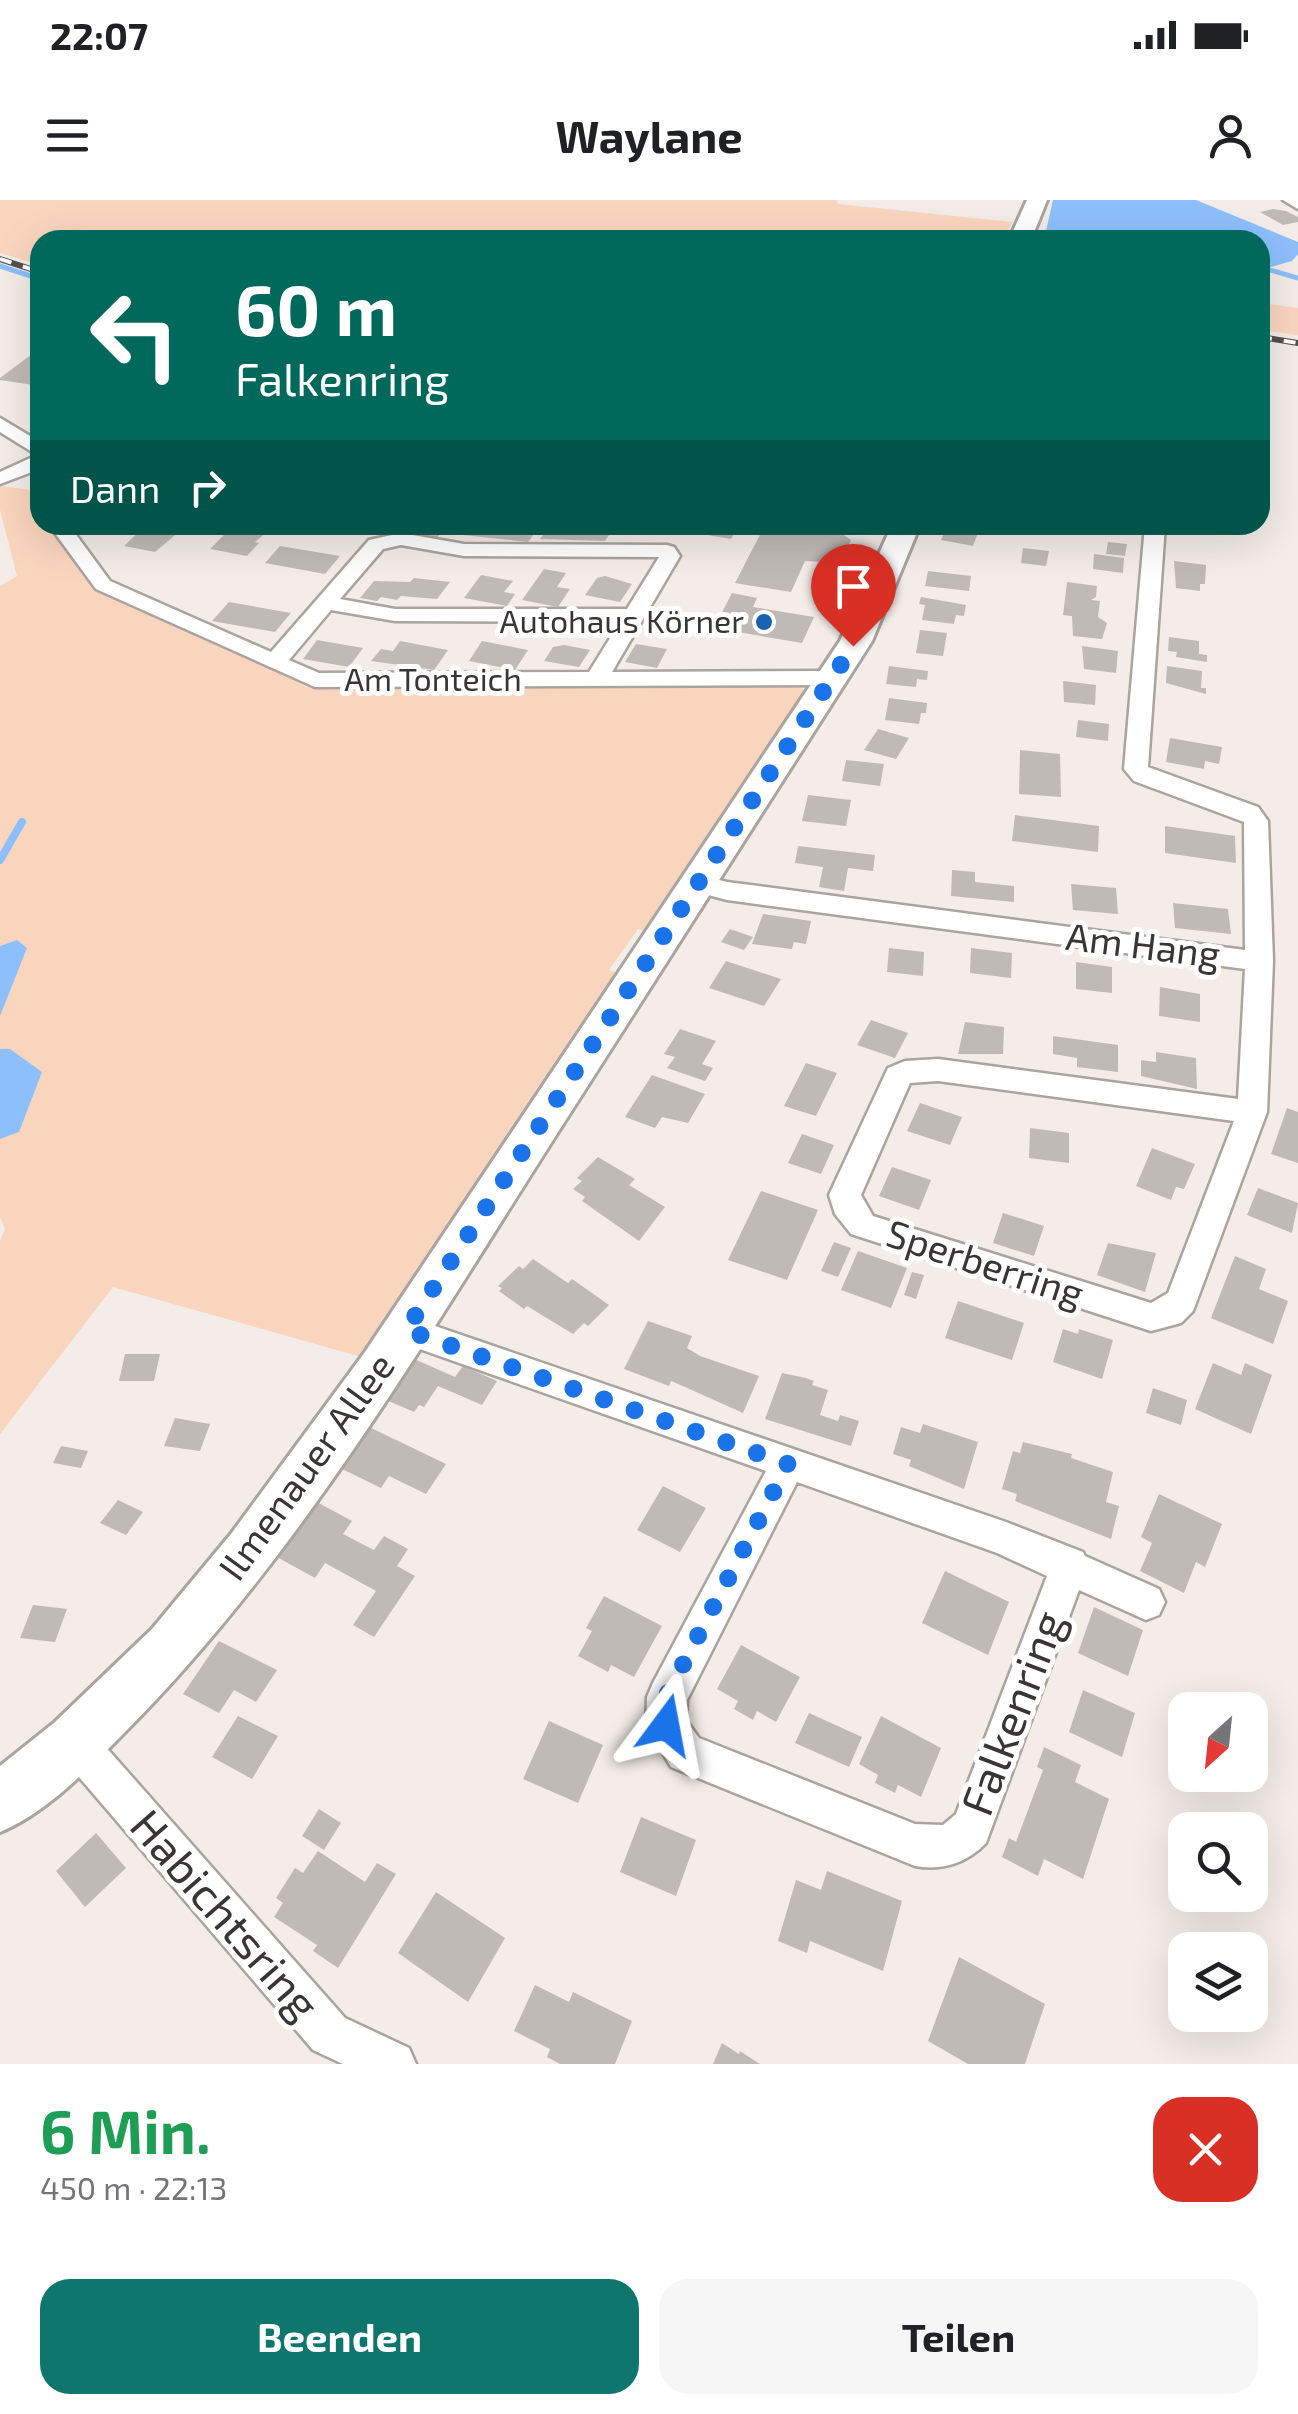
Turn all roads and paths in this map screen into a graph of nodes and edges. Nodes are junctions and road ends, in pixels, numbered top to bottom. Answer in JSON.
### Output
{"nodes":[{"id":1,"x":1036,"y":200,"type":"edge"},
{"id":2,"x":1290,"y":200,"type":"edge"},
{"id":3,"x":1298,"y":206,"type":"edge"},
{"id":4,"x":1024,"y":230,"type":"edge"},
{"id":5,"x":0,"y":424,"type":"edge"},
{"id":6,"x":30,"y":444,"type":"edge"},
{"id":7,"x":30,"y":467,"type":"edge"},
{"id":8,"x":0,"y":478,"type":"edge"},
{"id":9,"x":66,"y":535,"type":"edge"},
{"id":10,"x":902,"y":535,"type":"edge"},
{"id":11,"x":1153,"y":535,"type":"edge"},
{"id":12,"x":327,"y":602,"type":"junction"},
{"id":13,"x":634,"y":616,"type":"junction"},
{"id":14,"x":274,"y":663,"type":"junction"},
{"id":15,"x":832,"y":678,"type":"junction"},
{"id":16,"x":596,"y":680,"type":"junction"},
{"id":17,"x":695,"y":883,"type":"junction"},
{"id":18,"x":1259,"y":960,"type":"junction"},
{"id":19,"x":1252,"y":1112,"type":"junction"},
{"id":20,"x":406,"y":1330,"type":"junction"},
{"id":21,"x":788,"y":1464,"type":"junction"},
{"id":22,"x":1070,"y":1564,"type":"junction"},
{"id":23,"x":1146,"y":1602,"type":"dead end"},
{"id":24,"x":75,"y":1742,"type":"junction"},
{"id":25,"x":0,"y":1804,"type":"edge"},
{"id":26,"x":327,"y":2049,"type":"edge"},
{"id":27,"x":393,"y":2064,"type":"edge"}],
"edges":[{"from":1,"to":4,"type":"street"},
{"from":2,"to":3,"type":"street"},
{"from":5,"to":6,"type":"street"},
{"from":7,"to":8,"type":"street"},
{"from":9,"to":14,"type":"street","name":"Am Tonteich"},
{"from":10,"to":15,"type":"street","name":"Ilmenauer Allee"},
{"from":11,"to":18,"type":"street","name":"Am Hang"},
{"from":12,"to":13,"type":"street","name":"Am Tonteich"},
{"from":12,"to":13,"type":"street","name":"Am Tonteich"},
{"from":12,"to":14,"type":"street","name":"Am Tonteich"},
{"from":13,"to":16,"type":"street","name":"Am Tonteich"},
{"from":14,"to":16,"type":"street","name":"Am Tonteich"},
{"from":15,"to":16,"type":"street","name":"Am Tonteich"},
{"from":15,"to":17,"type":"street","name":"Ilmenauer Allee"},
{"from":17,"to":18,"type":"street","name":"Am Hang"},
{"from":17,"to":20,"type":"street","name":"Ilmenauer Allee"},
{"from":18,"to":19,"type":"street","name":"Sperberring"},
{"from":19,"to":19,"type":"street","name":"Sperberring"},
{"from":20,"to":21,"type":"street","name":"Falkenring"},
{"from":20,"to":24,"type":"street","name":"Ilmenauer Allee"},
{"from":21,"to":22,"type":"street","name":"Falkenring"},
{"from":21,"to":22,"type":"street","name":"Falkenring"},
{"from":22,"to":23,"type":"street","name":"Falkenring"},
{"from":24,"to":25,"type":"street","name":"Ilmenauer Allee"},
{"from":24,"to":26,"type":"street","name":"Habichtsring"},
{"from":26,"to":27,"type":"street","name":"Habichtsring"}]}
